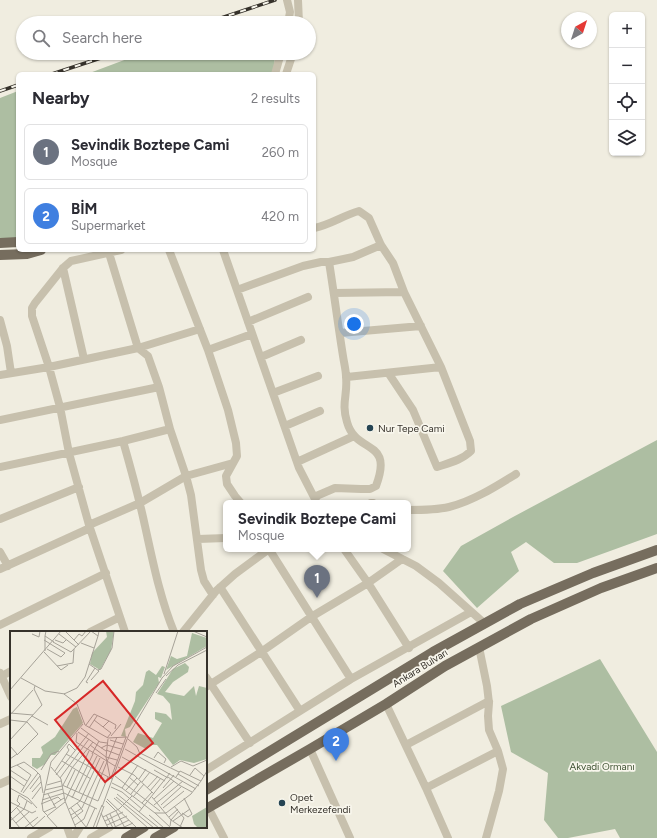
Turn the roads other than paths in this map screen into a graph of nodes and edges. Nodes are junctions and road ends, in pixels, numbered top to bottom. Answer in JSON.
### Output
{"nodes":[{"id":1,"x":287,"y":0,"type":"edge"},
{"id":2,"x":298,"y":0,"type":"edge"},
{"id":3,"x":289,"y":16,"type":"edge"},
{"id":4,"x":299,"y":16,"type":"edge"},
{"id":5,"x":279,"y":60,"type":"edge"},
{"id":6,"x":291,"y":60,"type":"edge"},
{"id":7,"x":276,"y":72,"type":"edge"},
{"id":8,"x":287,"y":72,"type":"edge"},
{"id":9,"x":316,"y":228,"type":"edge"},
{"id":10,"x":16,"y":242,"type":"edge"},
{"id":11,"x":0,"y":243,"type":"edge"},
{"id":12,"x":381,"y":245,"type":"junction"},
{"id":13,"x":34,"y":252,"type":"edge"},
{"id":14,"x":113,"y":252,"type":"edge"},
{"id":15,"x":170,"y":252,"type":"edge"},
{"id":16,"x":225,"y":252,"type":"edge"},
{"id":17,"x":109,"y":253,"type":"junction"},
{"id":18,"x":0,"y":255,"type":"edge"},
{"id":19,"x":329,"y":262,"type":"junction"},
{"id":20,"x":63,"y":268,"type":"junction"},
{"id":21,"x":237,"y":290,"type":"junction"},
{"id":22,"x":404,"y":292,"type":"junction"},
{"id":23,"x":334,"y":293,"type":"junction"},
{"id":24,"x":308,"y":297,"type":"dead end"},
{"id":25,"x":0,"y":320,"type":"edge"},
{"id":26,"x":248,"y":322,"type":"junction"},
{"id":27,"x":421,"y":326,"type":"junction"},
{"id":28,"x":200,"y":329,"type":"junction"},
{"id":29,"x":340,"y":333,"type":"junction"},
{"id":30,"x":252,"y":334,"type":"junction"},
{"id":31,"x":301,"y":340,"type":"dead end"},
{"id":32,"x":138,"y":348,"type":"junction"},
{"id":33,"x":208,"y":350,"type":"junction"},
{"id":34,"x":261,"y":357,"type":"junction"},
{"id":35,"x":84,"y":360,"type":"junction"},
{"id":36,"x":49,"y":367,"type":"junction"},
{"id":37,"x":441,"y":367,"type":"junction"},
{"id":38,"x":11,"y":373,"type":"junction"},
{"id":39,"x":389,"y":374,"type":"junction"},
{"id":40,"x":0,"y":375,"type":"edge"},
{"id":41,"x":318,"y":376,"type":"dead end"},
{"id":42,"x":347,"y":378,"type":"junction"},
{"id":43,"x":159,"y":387,"type":"junction"},
{"id":44,"x":273,"y":393,"type":"junction"},
{"id":45,"x":60,"y":407,"type":"junction"},
{"id":46,"x":320,"y":411,"type":"dead end"},
{"id":47,"x":0,"y":420,"type":"edge"},
{"id":48,"x":285,"y":426,"type":"junction"},
{"id":49,"x":170,"y":429,"type":"junction"},
{"id":50,"x":354,"y":436,"type":"junction"},
{"id":51,"x":123,"y":441,"type":"junction"},
{"id":52,"x":69,"y":453,"type":"junction"},
{"id":53,"x":297,"y":462,"type":"junction"},
{"id":54,"x":233,"y":463,"type":"junction"},
{"id":55,"x":0,"y":467,"type":"edge"},
{"id":56,"x":516,"y":474,"type":"dead end"},
{"id":57,"x":186,"y":476,"type":"junction"},
{"id":58,"x":79,"y":486,"type":"junction"},
{"id":59,"x":238,"y":500,"type":"edge"},
{"id":60,"x":315,"y":500,"type":"edge"},
{"id":61,"x":140,"y":503,"type":"junction"},
{"id":62,"x":411,"y":510,"type":"edge"},
{"id":63,"x":0,"y":519,"type":"edge"},
{"id":64,"x":90,"y":526,"type":"junction"},
{"id":65,"x":223,"y":538,"type":"edge"},
{"id":66,"x":198,"y":539,"type":"junction"},
{"id":67,"x":657,"y":550,"type":"edge"},
{"id":68,"x":0,"y":552,"type":"edge"},
{"id":69,"x":265,"y":552,"type":"edge"},
{"id":70,"x":271,"y":552,"type":"edge"},
{"id":71,"x":346,"y":552,"type":"edge"},
{"id":72,"x":389,"y":552,"type":"edge"},
{"id":73,"x":402,"y":559,"type":"junction"},
{"id":74,"x":4,"y":567,"type":"edge"},
{"id":75,"x":657,"y":568,"type":"edge"},
{"id":76,"x":106,"y":573,"type":"junction"},
{"id":77,"x":368,"y":583,"type":"junction"},
{"id":78,"x":220,"y":587,"type":"junction"},
{"id":79,"x":213,"y":595,"type":"junction"},
{"id":80,"x":471,"y":612,"type":"junction"},
{"id":81,"x":120,"y":617,"type":"junction"},
{"id":82,"x":311,"y":617,"type":"junction"},
{"id":83,"x":484,"y":623,"type":"junction"},
{"id":84,"x":0,"y":625,"type":"edge"},
{"id":85,"x":92,"y":631,"type":"edge"},
{"id":86,"x":125,"y":631,"type":"edge"},
{"id":87,"x":174,"y":631,"type":"edge"},
{"id":88,"x":184,"y":631,"type":"edge"},
{"id":89,"x":479,"y":647,"type":"junction"},
{"id":90,"x":409,"y":648,"type":"junction"},
{"id":91,"x":262,"y":652,"type":"junction"},
{"id":92,"x":10,"y":671,"type":"edge"},
{"id":93,"x":0,"y":675,"type":"edge"},
{"id":94,"x":351,"y":679,"type":"junction"},
{"id":95,"x":208,"y":682,"type":"edge"},
{"id":96,"x":10,"y":695,"type":"edge"},
{"id":97,"x":489,"y":701,"type":"junction"},
{"id":98,"x":386,"y":704,"type":"junction"},
{"id":99,"x":300,"y":711,"type":"junction"},
{"id":100,"x":10,"y":719,"type":"edge"},
{"id":101,"x":0,"y":724,"type":"edge"},
{"id":102,"x":250,"y":743,"type":"junction"},
{"id":103,"x":406,"y":745,"type":"junction"},
{"id":104,"x":310,"y":749,"type":"junction"},
{"id":105,"x":498,"y":751,"type":"junction"},
{"id":106,"x":207,"y":769,"type":"edge"},
{"id":107,"x":10,"y":779,"type":"edge"},
{"id":108,"x":0,"y":784,"type":"edge"},
{"id":109,"x":426,"y":788,"type":"junction"},
{"id":110,"x":207,"y":789,"type":"edge"},
{"id":111,"x":207,"y":808,"type":"edge"},
{"id":112,"x":48,"y":828,"type":"edge"},
{"id":113,"x":67,"y":828,"type":"edge"},
{"id":114,"x":79,"y":828,"type":"edge"},
{"id":115,"x":108,"y":828,"type":"edge"},
{"id":116,"x":142,"y":828,"type":"edge"},
{"id":117,"x":172,"y":828,"type":"edge"},
{"id":118,"x":487,"y":837,"type":"edge"},
{"id":119,"x":30,"y":838,"type":"edge"},
{"id":120,"x":72,"y":838,"type":"edge"},
{"id":121,"x":91,"y":838,"type":"edge"},
{"id":122,"x":126,"y":838,"type":"edge"},
{"id":123,"x":155,"y":838,"type":"edge"},
{"id":124,"x":224,"y":838,"type":"edge"},
{"id":125,"x":350,"y":838,"type":"edge"},
{"id":126,"x":448,"y":838,"type":"edge"}],
"edges":[{"from":1,"to":3,"type":"street"},
{"from":2,"to":4,"type":"street"},
{"from":5,"to":7,"type":"street"},
{"from":6,"to":8,"type":"street"},
{"from":9,"to":12,"type":"street"},
{"from":10,"to":11,"type":"main road"},
{"from":12,"to":19,"type":"street"},
{"from":12,"to":22,"type":"street"},
{"from":13,"to":18,"type":"main road"},
{"from":14,"to":17,"type":"street"},
{"from":15,"to":28,"type":"street"},
{"from":16,"to":21,"type":"street"},
{"from":17,"to":20,"type":"street"},
{"from":17,"to":32,"type":"street"},
{"from":19,"to":21,"type":"street"},
{"from":19,"to":23,"type":"street"},
{"from":20,"to":35,"type":"street"},
{"from":20,"to":36,"type":"street"},
{"from":21,"to":26,"type":"street"},
{"from":22,"to":23,"type":"street"},
{"from":22,"to":27,"type":"street"},
{"from":23,"to":29,"type":"street"},
{"from":24,"to":26,"type":"street"},
{"from":25,"to":38,"type":"street"},
{"from":26,"to":30,"type":"street"},
{"from":27,"to":29,"type":"street"},
{"from":27,"to":37,"type":"street"},
{"from":28,"to":32,"type":"street"},
{"from":28,"to":33,"type":"street"},
{"from":29,"to":42,"type":"street"},
{"from":30,"to":33,"type":"street"},
{"from":30,"to":34,"type":"street"},
{"from":31,"to":34,"type":"street"},
{"from":32,"to":35,"type":"street"},
{"from":32,"to":43,"type":"street"},
{"from":33,"to":54,"type":"street"},
{"from":34,"to":44,"type":"street"},
{"from":35,"to":36,"type":"street"},
{"from":36,"to":38,"type":"street"},
{"from":36,"to":45,"type":"street"},
{"from":37,"to":39,"type":"street"},
{"from":37,"to":39,"type":"street"},
{"from":38,"to":40,"type":"street"},
{"from":39,"to":42,"type":"street"},
{"from":41,"to":44,"type":"street"},
{"from":42,"to":50,"type":"street"},
{"from":43,"to":45,"type":"street"},
{"from":43,"to":49,"type":"street"},
{"from":44,"to":48,"type":"street"},
{"from":45,"to":47,"type":"street"},
{"from":45,"to":52,"type":"street"},
{"from":46,"to":48,"type":"street"},
{"from":48,"to":53,"type":"street"},
{"from":49,"to":51,"type":"street"},
{"from":49,"to":57,"type":"street"},
{"from":50,"to":53,"type":"street"},
{"from":50,"to":60,"type":"street"},
{"from":51,"to":52,"type":"street"},
{"from":51,"to":61,"type":"street"},
{"from":52,"to":55,"type":"street"},
{"from":52,"to":58,"type":"street"},
{"from":53,"to":60,"type":"street"},
{"from":54,"to":57,"type":"street"},
{"from":54,"to":59,"type":"street"},
{"from":56,"to":62,"type":"street"},
{"from":57,"to":61,"type":"street"},
{"from":57,"to":66,"type":"street"},
{"from":58,"to":63,"type":"street"},
{"from":58,"to":64,"type":"street"},
{"from":61,"to":64,"type":"street"},
{"from":61,"to":87,"type":"street"},
{"from":64,"to":74,"type":"street"},
{"from":64,"to":76,"type":"street"},
{"from":65,"to":66,"type":"street"},
{"from":66,"to":79,"type":"street"},
{"from":67,"to":83,"type":"main road","name":"Ankara Bulvarı"},
{"from":68,"to":74,"type":"street"},
{"from":69,"to":78,"type":"street"},
{"from":70,"to":82,"type":"street"},
{"from":71,"to":77,"type":"street"},
{"from":72,"to":73,"type":"street"},
{"from":73,"to":77,"type":"street"},
{"from":73,"to":80,"type":"street"},
{"from":75,"to":89,"type":"main road","name":"Ankara Bulvarı"},
{"from":76,"to":81,"type":"street"},
{"from":76,"to":84,"type":"street"},
{"from":77,"to":82,"type":"street"},
{"from":77,"to":90,"type":"street"},
{"from":78,"to":79,"type":"street"},
{"from":78,"to":91,"type":"street"},
{"from":79,"to":88,"type":"street"},
{"from":80,"to":83,"type":"street"},
{"from":80,"to":90,"type":"street"},
{"from":81,"to":85,"type":"street"},
{"from":81,"to":86,"type":"street"},
{"from":82,"to":91,"type":"street"},
{"from":82,"to":94,"type":"street"},
{"from":83,"to":110,"type":"main road","name":"Ankara Bulvarı"},
{"from":89,"to":97,"type":"street"},
{"from":89,"to":98,"type":"main road","name":"Ankara Bulvarı"},
{"from":90,"to":94,"type":"street"},
{"from":91,"to":95,"type":"street"},
{"from":91,"to":99,"type":"street"},
{"from":92,"to":93,"type":"street"},
{"from":93,"to":96,"type":"street"},
{"from":94,"to":99,"type":"street"},
{"from":95,"to":102,"type":"street"},
{"from":97,"to":103,"type":"street"},
{"from":97,"to":105,"type":"street"},
{"from":98,"to":103,"type":"street"},
{"from":98,"to":104,"type":"main road","name":"Ankara Bulvarı"},
{"from":99,"to":102,"type":"street"},
{"from":100,"to":101,"type":"street"},
{"from":102,"to":106,"type":"street"},
{"from":103,"to":109,"type":"street"},
{"from":104,"to":111,"type":"main road","name":"Ankara Bulvarı"},
{"from":104,"to":125,"type":"street"},
{"from":105,"to":109,"type":"street"},
{"from":105,"to":118,"type":"street"},
{"from":107,"to":108,"type":"street"},
{"from":109,"to":126,"type":"street"},
{"from":111,"to":124,"type":"street"},
{"from":112,"to":119,"type":"street"},
{"from":113,"to":120,"type":"street"},
{"from":114,"to":120,"type":"street"},
{"from":115,"to":121,"type":"street"},
{"from":116,"to":122,"type":"main road"},
{"from":117,"to":123,"type":"main road"}]}
